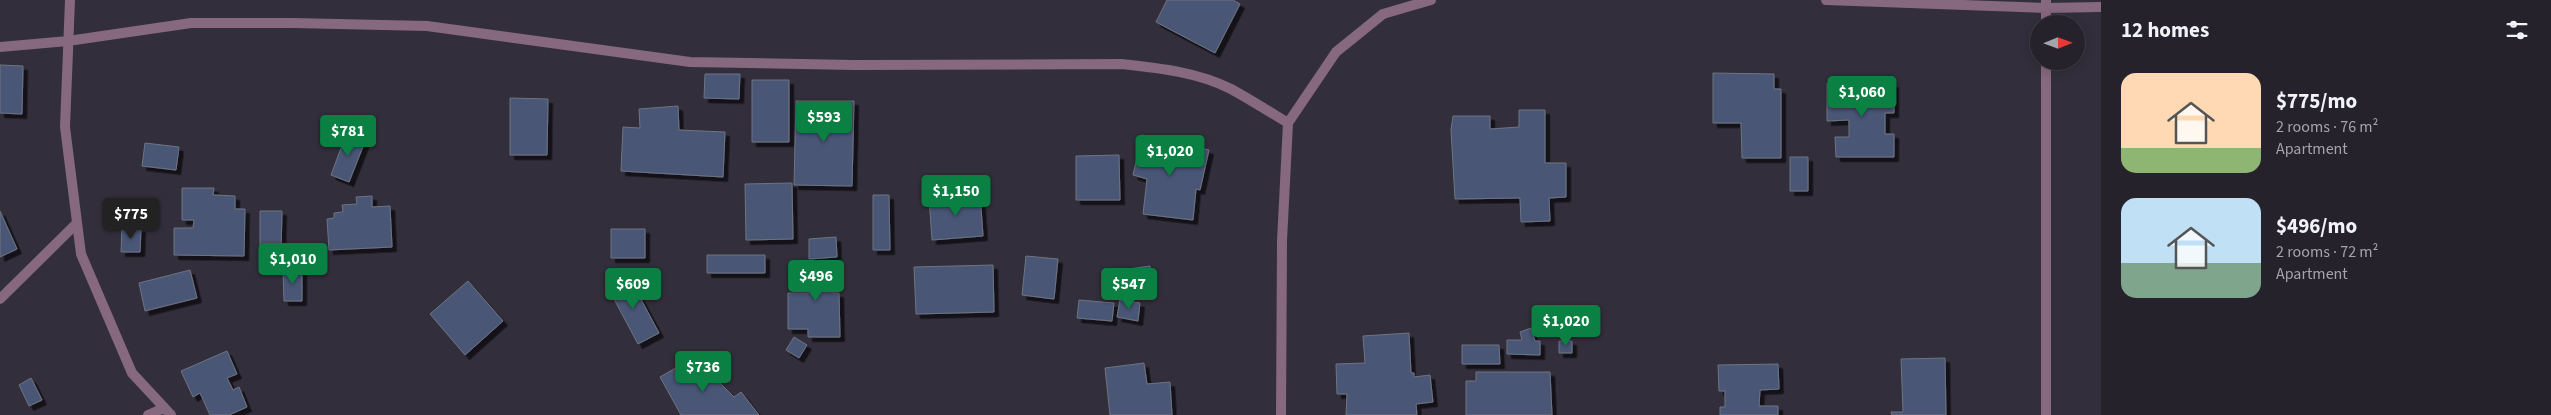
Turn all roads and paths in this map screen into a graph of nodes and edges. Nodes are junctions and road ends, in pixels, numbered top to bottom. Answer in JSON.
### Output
{"nodes":[{"id":1,"x":70,"y":0,"type":"edge"},
{"id":2,"x":1431,"y":0,"type":"edge"},
{"id":3,"x":1826,"y":0,"type":"edge"},
{"id":4,"x":2046,"y":4,"type":"edge"},
{"id":5,"x":2101,"y":7,"type":"edge"},
{"id":6,"x":68,"y":41,"type":"junction"},
{"id":7,"x":0,"y":47,"type":"edge"},
{"id":8,"x":2046,"y":70,"type":"edge"},
{"id":9,"x":1288,"y":123,"type":"junction"},
{"id":10,"x":77,"y":223,"type":"junction"},
{"id":11,"x":0,"y":300,"type":"edge"},
{"id":12,"x":168,"y":411,"type":"edge"},
{"id":13,"x":148,"y":415,"type":"edge"},
{"id":14,"x":1281,"y":415,"type":"edge"},
{"id":15,"x":2046,"y":415,"type":"edge"}],
"edges":[{"from":1,"to":6,"type":"street"},
{"from":2,"to":9,"type":"street"},
{"from":3,"to":4,"type":"street"},
{"from":4,"to":5,"type":"street"},
{"from":6,"to":7,"type":"street"},
{"from":6,"to":9,"type":"street"},
{"from":6,"to":10,"type":"street"},
{"from":8,"to":15,"type":"street"},
{"from":9,"to":14,"type":"street"},
{"from":10,"to":11,"type":"street"},
{"from":10,"to":12,"type":"street"},
{"from":12,"to":13,"type":"street"}]}
